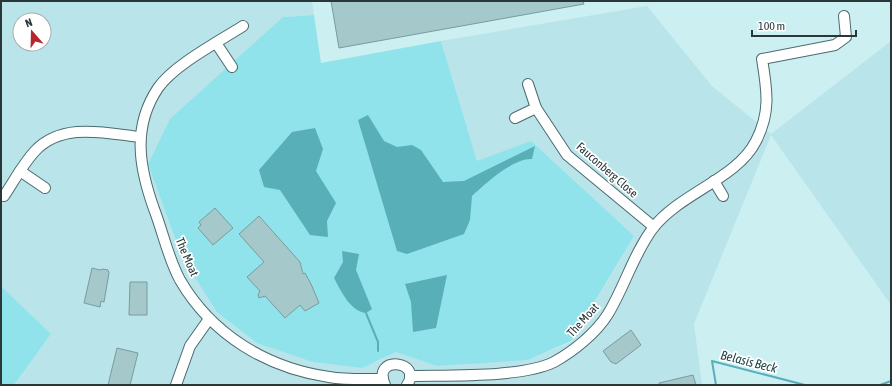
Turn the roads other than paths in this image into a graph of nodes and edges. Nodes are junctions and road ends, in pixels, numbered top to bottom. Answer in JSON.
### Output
{"nodes":[{"id":1,"x":844,"y":16,"type":"dead end"},
{"id":2,"x":243,"y":26,"type":"dead end"},
{"id":3,"x":216,"y":43,"type":"junction"},
{"id":4,"x":232,"y":67,"type":"dead end"},
{"id":5,"x":528,"y":84,"type":"dead end"},
{"id":6,"x":536,"y":108,"type":"junction"},
{"id":7,"x":515,"y":118,"type":"dead end"},
{"id":8,"x":140,"y":137,"type":"junction"},
{"id":9,"x":20,"y":171,"type":"junction"},
{"id":10,"x":714,"y":180,"type":"junction"},
{"id":11,"x":45,"y":188,"type":"dead end"},
{"id":12,"x":4,"y":196,"type":"dead end"},
{"id":13,"x":723,"y":196,"type":"dead end"},
{"id":14,"x":654,"y":227,"type":"junction"},
{"id":15,"x":209,"y":319,"type":"junction"},
{"id":16,"x":408,"y":381,"type":"edge"},
{"id":17,"x":384,"y":382,"type":"edge"},
{"id":18,"x":176,"y":385,"type":"edge"}],
"edges":[{"from":1,"to":10,"type":"street","name":"The Moat"},
{"from":2,"to":3,"type":"street","name":"The Moat"},
{"from":3,"to":4,"type":"street"},
{"from":3,"to":8,"type":"street","name":"The Moat"},
{"from":5,"to":6,"type":"street","name":"Fauconberg Close"},
{"from":6,"to":7,"type":"street"},
{"from":6,"to":14,"type":"street","name":"Fauconberg Close"},
{"from":8,"to":9,"type":"street"},
{"from":8,"to":15,"type":"street","name":"The Moat"},
{"from":9,"to":11,"type":"street"},
{"from":9,"to":12,"type":"street"},
{"from":10,"to":13,"type":"street"},
{"from":10,"to":14,"type":"street","name":"The Moat"},
{"from":14,"to":16,"type":"street","name":"The Moat"},
{"from":15,"to":17,"type":"street","name":"The Moat"},
{"from":15,"to":18,"type":"street"},
{"from":16,"to":17,"type":"street","name":"The Moat"}]}
